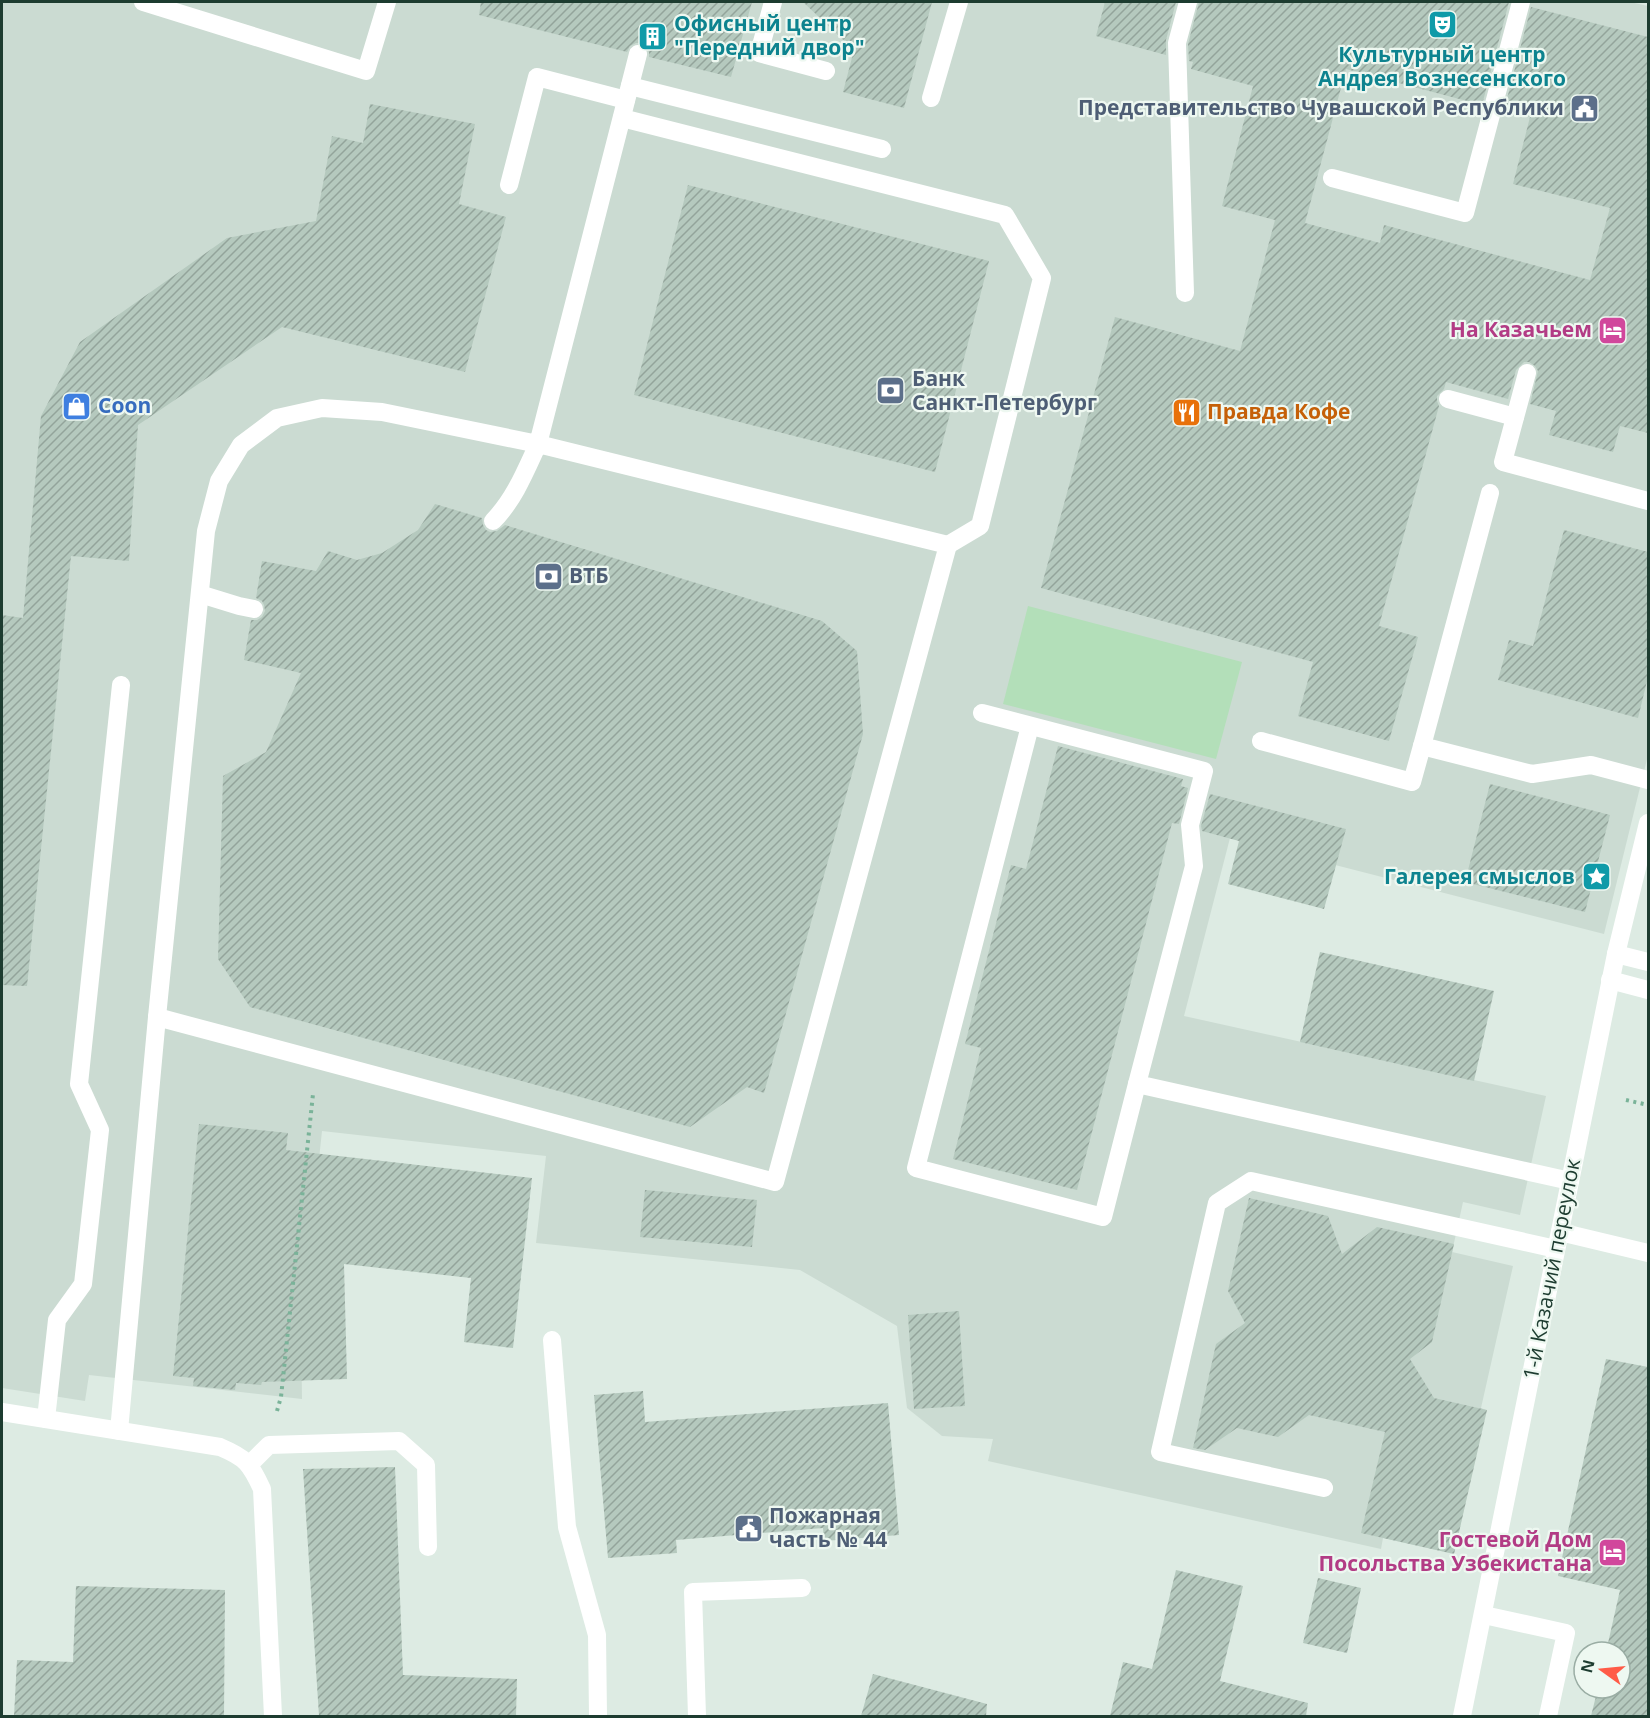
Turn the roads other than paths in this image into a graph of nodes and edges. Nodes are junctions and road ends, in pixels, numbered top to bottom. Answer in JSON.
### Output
{"nodes":[{"id":1,"x":143,"y":2,"type":"edge"},
{"id":2,"x":387,"y":2,"type":"edge"},
{"id":3,"x":773,"y":2,"type":"edge"},
{"id":4,"x":958,"y":2,"type":"edge"},
{"id":5,"x":1188,"y":2,"type":"edge"},
{"id":6,"x":1521,"y":2,"type":"edge"},
{"id":7,"x":638,"y":54,"type":"dead end"},
{"id":8,"x":826,"y":71,"type":"dead end"},
{"id":9,"x":628,"y":93,"type":"junction"},
{"id":10,"x":932,"y":98,"type":"dead end"},
{"id":11,"x":622,"y":118,"type":"junction"},
{"id":12,"x":882,"y":149,"type":"dead end"},
{"id":13,"x":1332,"y":177,"type":"dead end"},
{"id":14,"x":509,"y":185,"type":"dead end"},
{"id":15,"x":1185,"y":293,"type":"dead end"},
{"id":16,"x":1527,"y":373,"type":"dead end"},
{"id":17,"x":1448,"y":399,"type":"dead end"},
{"id":18,"x":1515,"y":417,"type":"junction"},
{"id":19,"x":538,"y":444,"type":"junction"},
{"id":20,"x":1490,"y":493,"type":"dead end"},
{"id":21,"x":1648,"y":501,"type":"edge"},
{"id":22,"x":493,"y":521,"type":"dead end"},
{"id":23,"x":948,"y":545,"type":"junction"},
{"id":24,"x":200,"y":594,"type":"junction"},
{"id":25,"x":254,"y":609,"type":"dead end"},
{"id":26,"x":121,"y":685,"type":"dead end"},
{"id":27,"x":982,"y":713,"type":"dead end"},
{"id":28,"x":1030,"y":726,"type":"junction"},
{"id":29,"x":1261,"y":741,"type":"dead end"},
{"id":30,"x":1422,"y":746,"type":"junction"},
{"id":31,"x":1648,"y":780,"type":"edge"},
{"id":32,"x":1648,"y":823,"type":"edge"},
{"id":33,"x":1616,"y":954,"type":"junction"},
{"id":34,"x":1648,"y":962,"type":"edge"},
{"id":35,"x":1611,"y":980,"type":"junction"},
{"id":36,"x":1648,"y":990,"type":"edge"},
{"id":37,"x":157,"y":1017,"type":"junction"},
{"id":38,"x":1137,"y":1084,"type":"junction"},
{"id":39,"x":1570,"y":1181,"type":"junction"},
{"id":40,"x":1558,"y":1241,"type":"junction"},
{"id":41,"x":1648,"y":1253,"type":"edge"},
{"id":42,"x":552,"y":1340,"type":"dead end"},
{"id":43,"x":2,"y":1412,"type":"edge"},
{"id":44,"x":46,"y":1419,"type":"junction"},
{"id":45,"x":119,"y":1431,"type":"junction"},
{"id":46,"x":249,"y":1465,"type":"junction"},
{"id":47,"x":1324,"y":1488,"type":"dead end"},
{"id":48,"x":428,"y":1547,"type":"dead end"},
{"id":49,"x":802,"y":1588,"type":"dead end"},
{"id":50,"x":1484,"y":1615,"type":"junction"},
{"id":51,"x":273,"y":1716,"type":"edge"},
{"id":52,"x":598,"y":1716,"type":"edge"},
{"id":53,"x":697,"y":1716,"type":"edge"},
{"id":54,"x":1462,"y":1716,"type":"edge"},
{"id":55,"x":1548,"y":1716,"type":"edge"}],
"edges":[{"from":1,"to":2,"type":"street"},
{"from":3,"to":8,"type":"street"},
{"from":4,"to":10,"type":"street"},
{"from":5,"to":15,"type":"street"},
{"from":6,"to":13,"type":"street"},
{"from":7,"to":9,"type":"street"},
{"from":9,"to":11,"type":"street"},
{"from":9,"to":12,"type":"street"},
{"from":9,"to":14,"type":"street"},
{"from":11,"to":19,"type":"street"},
{"from":11,"to":23,"type":"street"},
{"from":16,"to":18,"type":"street"},
{"from":17,"to":18,"type":"street"},
{"from":18,"to":21,"type":"street"},
{"from":19,"to":22,"type":"street"},
{"from":19,"to":23,"type":"street"},
{"from":19,"to":24,"type":"street"},
{"from":20,"to":30,"type":"street"},
{"from":23,"to":37,"type":"street"},
{"from":24,"to":25,"type":"street"},
{"from":24,"to":37,"type":"street"},
{"from":26,"to":44,"type":"street"},
{"from":27,"to":28,"type":"street"},
{"from":28,"to":38,"type":"street"},
{"from":28,"to":38,"type":"street"},
{"from":29,"to":30,"type":"street"},
{"from":30,"to":31,"type":"street"},
{"from":32,"to":33,"type":"street","name":"1-й Казачий переулок"},
{"from":33,"to":34,"type":"street"},
{"from":33,"to":35,"type":"street","name":"1-й Казачий переулок"},
{"from":35,"to":36,"type":"street"},
{"from":35,"to":39,"type":"street","name":"1-й Казачий переулок"},
{"from":37,"to":45,"type":"street"},
{"from":38,"to":39,"type":"street"},
{"from":39,"to":40,"type":"street","name":"1-й Казачий переулок"},
{"from":40,"to":41,"type":"street"},
{"from":40,"to":47,"type":"street"},
{"from":40,"to":50,"type":"street","name":"1-й Казачий переулок"},
{"from":42,"to":52,"type":"street"},
{"from":43,"to":44,"type":"street"},
{"from":44,"to":45,"type":"street"},
{"from":45,"to":46,"type":"street"},
{"from":46,"to":48,"type":"street"},
{"from":46,"to":51,"type":"street"},
{"from":49,"to":53,"type":"street"},
{"from":50,"to":54,"type":"street","name":"1-й Казачий переулок"},
{"from":50,"to":55,"type":"street"}]}
